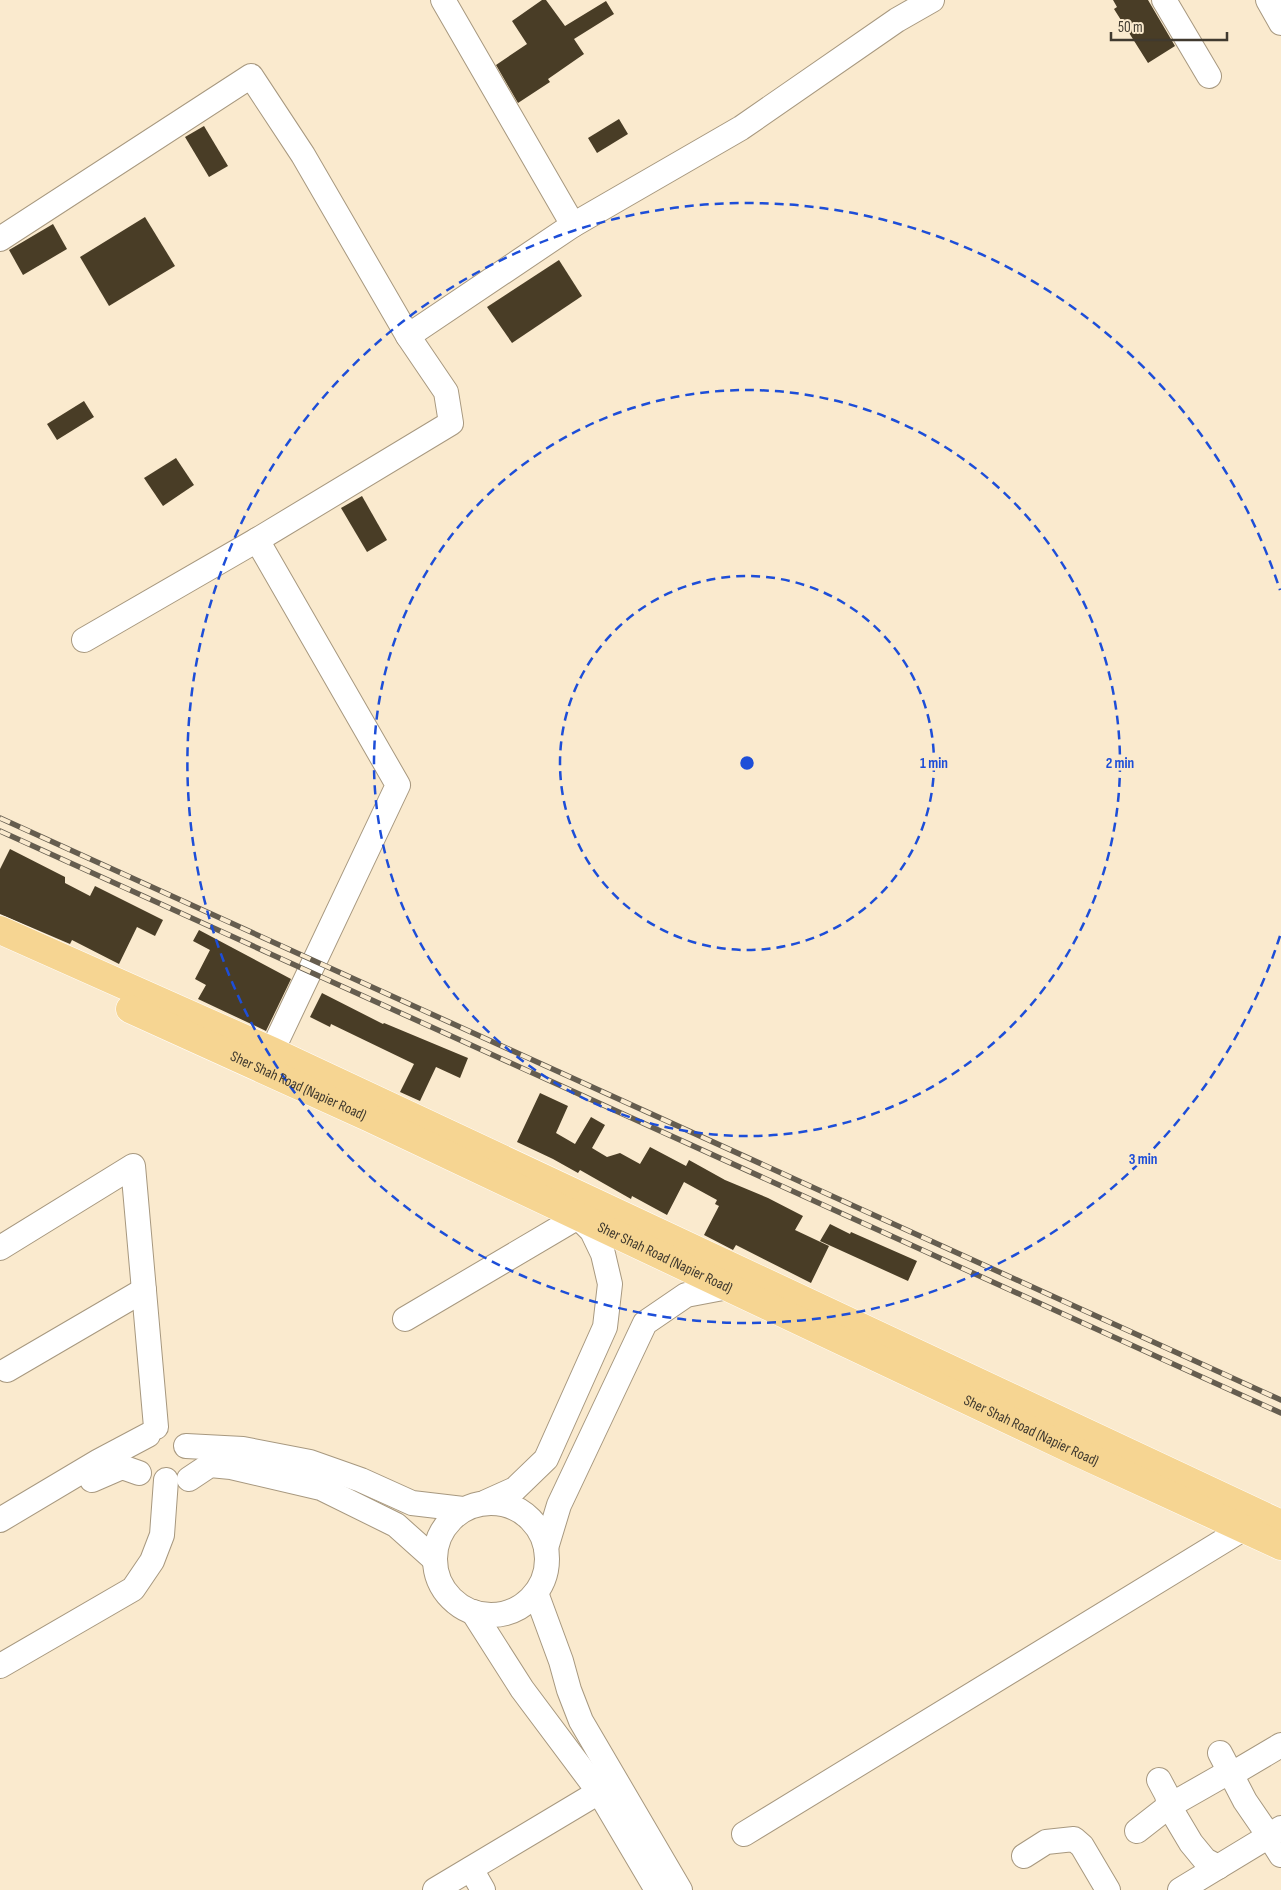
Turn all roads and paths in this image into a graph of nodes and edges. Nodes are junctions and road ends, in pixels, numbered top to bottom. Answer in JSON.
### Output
{"nodes":[{"id":1,"x":443,"y":0,"type":"edge"},
{"id":2,"x":932,"y":0,"type":"edge"},
{"id":3,"x":1164,"y":0,"type":"edge"},
{"id":4,"x":1268,"y":0,"type":"edge"},
{"id":5,"x":1281,"y":23,"type":"edge"},
{"id":6,"x":1209,"y":76,"type":"dead end"},
{"id":7,"x":573,"y":225,"type":"junction"},
{"id":8,"x":0,"y":240,"type":"edge"},
{"id":9,"x":408,"y":336,"type":"junction"},
{"id":10,"x":257,"y":540,"type":"junction"},
{"id":11,"x":84,"y":640,"type":"dead end"},
{"id":12,"x":0,"y":930,"type":"edge"},
{"id":13,"x":58,"y":957,"type":"junction"},
{"id":14,"x":272,"y":1051,"type":"junction"},
{"id":15,"x":578,"y":1217,"type":"junction"},
{"id":16,"x":0,"y":1248,"type":"edge"},
{"id":17,"x":728,"y":1287,"type":"junction"},
{"id":18,"x":144,"y":1290,"type":"junction"},
{"id":19,"x":405,"y":1319,"type":"dead end"},
{"id":20,"x":2,"y":1368,"type":"edge"},
{"id":21,"x":186,"y":1446,"type":"dead end"},
{"id":22,"x":139,"y":1473,"type":"dead end"},
{"id":23,"x":486,"y":1502,"type":"junction"},
{"id":24,"x":463,"y":1509,"type":"junction"},
{"id":25,"x":0,"y":1520,"type":"edge"},
{"id":26,"x":1281,"y":1524,"type":"edge"},
{"id":27,"x":1243,"y":1530,"type":"junction"},
{"id":28,"x":0,"y":1536,"type":"edge"},
{"id":29,"x":1281,"y":1546,"type":"edge"},
{"id":30,"x":546,"y":1548,"type":"junction"},
{"id":31,"x":434,"y":1559,"type":"junction"},
{"id":32,"x":536,"y":1593,"type":"junction"},
{"id":33,"x":473,"y":1612,"type":"junction"},
{"id":34,"x":0,"y":1666,"type":"edge"},
{"id":35,"x":1281,"y":1745,"type":"edge"},
{"id":36,"x":1220,"y":1752,"type":"dead end"},
{"id":37,"x":1232,"y":1774,"type":"junction"},
{"id":38,"x":1159,"y":1780,"type":"dead end"},
{"id":39,"x":600,"y":1792,"type":"junction"},
{"id":40,"x":1169,"y":1806,"type":"junction"},
{"id":41,"x":1137,"y":1830,"type":"dead end"},
{"id":42,"x":744,"y":1834,"type":"dead end"},
{"id":43,"x":1277,"y":1840,"type":"edge"},
{"id":44,"x":1024,"y":1856,"type":"dead end"},
{"id":45,"x":1218,"y":1867,"type":"junction"},
{"id":46,"x":471,"y":1869,"type":"junction"},
{"id":47,"x":435,"y":1890,"type":"edge"},
{"id":48,"x":483,"y":1890,"type":"edge"},
{"id":49,"x":657,"y":1890,"type":"edge"},
{"id":50,"x":680,"y":1890,"type":"edge"},
{"id":51,"x":1108,"y":1890,"type":"edge"},
{"id":52,"x":1180,"y":1890,"type":"edge"}],
"edges":[{"from":1,"to":7,"type":"street"},
{"from":2,"to":7,"type":"street"},
{"from":3,"to":6,"type":"street"},
{"from":4,"to":5,"type":"street"},
{"from":7,"to":9,"type":"street"},
{"from":8,"to":9,"type":"street"},
{"from":9,"to":10,"type":"street"},
{"from":10,"to":11,"type":"street"},
{"from":10,"to":14,"type":"street"},
{"from":12,"to":13,"type":"main road","name":"Sher Shah Road (Napier Road)"},
{"from":13,"to":14,"type":"main road","name":"Sher Shah Road (Napier Road)"},
{"from":13,"to":15,"type":"main road","name":"Sher Shah Road (Napier Road)"},
{"from":14,"to":26,"type":"main road","name":"Sher Shah Road (Napier Road)"},
{"from":15,"to":17,"type":"main road","name":"Sher Shah Road (Napier Road)"},
{"from":15,"to":19,"type":"street"},
{"from":15,"to":23,"type":"street"},
{"from":16,"to":18,"type":"street"},
{"from":17,"to":27,"type":"main road","name":"Sher Shah Road (Napier Road)"},
{"from":17,"to":30,"type":"street"},
{"from":18,"to":20,"type":"street"},
{"from":18,"to":25,"type":"street"},
{"from":21,"to":24,"type":"street"},
{"from":22,"to":28,"type":"street"},
{"from":23,"to":24,"type":"street"},
{"from":23,"to":30,"type":"street"},
{"from":24,"to":31,"type":"street"},
{"from":27,"to":29,"type":"main road","name":"Sher Shah Road (Napier Road)"},
{"from":27,"to":42,"type":"street"},
{"from":30,"to":32,"type":"street"},
{"from":31,"to":33,"type":"street"},
{"from":31,"to":34,"type":"street"},
{"from":32,"to":33,"type":"street"},
{"from":32,"to":50,"type":"street"},
{"from":33,"to":39,"type":"street"},
{"from":35,"to":37,"type":"street"},
{"from":36,"to":37,"type":"street"},
{"from":37,"to":40,"type":"street"},
{"from":37,"to":43,"type":"street"},
{"from":38,"to":40,"type":"street"},
{"from":39,"to":46,"type":"street"},
{"from":39,"to":49,"type":"street"},
{"from":40,"to":41,"type":"street"},
{"from":40,"to":45,"type":"street"},
{"from":43,"to":45,"type":"street"},
{"from":44,"to":51,"type":"street"},
{"from":45,"to":52,"type":"street"},
{"from":46,"to":47,"type":"street"},
{"from":46,"to":48,"type":"street"}]}
